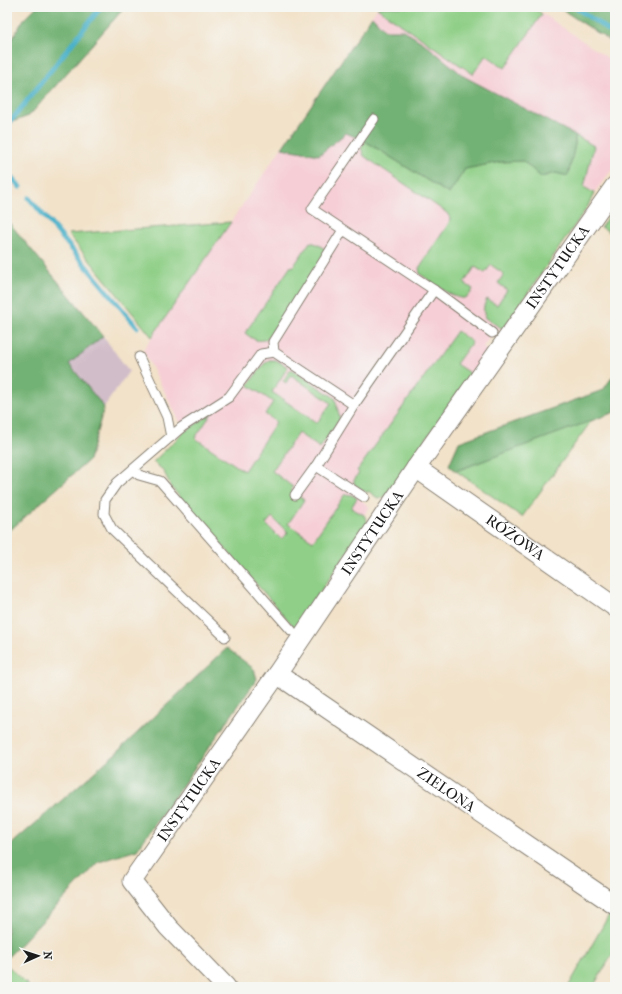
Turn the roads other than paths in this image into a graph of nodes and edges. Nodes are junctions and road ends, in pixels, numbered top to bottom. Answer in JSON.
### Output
{"nodes":[{"id":1,"x":374,"y":119,"type":"dead end"},
{"id":2,"x":615,"y":186,"type":"edge"},
{"id":3,"x":343,"y":230,"type":"junction"},
{"id":4,"x":434,"y":290,"type":"junction"},
{"id":5,"x":492,"y":334,"type":"dead end"},
{"id":6,"x":274,"y":352,"type":"junction"},
{"id":7,"x":139,"y":357,"type":"dead end"},
{"id":8,"x":354,"y":405,"type":"junction"},
{"id":9,"x":171,"y":437,"type":"junction"},
{"id":10,"x":316,"y":466,"type":"junction"},
{"id":11,"x":416,"y":468,"type":"junction"},
{"id":12,"x":133,"y":470,"type":"junction"},
{"id":13,"x":295,"y":495,"type":"dead end"},
{"id":14,"x":364,"y":497,"type":"dead end"},
{"id":15,"x":615,"y":607,"type":"edge"},
{"id":16,"x":292,"y":631,"type":"dead end"},
{"id":17,"x":225,"y":637,"type":"dead end"},
{"id":18,"x":277,"y":674,"type":"junction"},
{"id":19,"x":615,"y":905,"type":"edge"},
{"id":20,"x":226,"y":987,"type":"edge"}],
"edges":[{"from":1,"to":3,"type":"lane"},
{"from":2,"to":11,"type":"street","name":"INSTYTUCKA"},
{"from":3,"to":4,"type":"lane"},
{"from":3,"to":6,"type":"lane"},
{"from":4,"to":5,"type":"lane"},
{"from":4,"to":8,"type":"lane"},
{"from":6,"to":8,"type":"lane"},
{"from":6,"to":9,"type":"lane"},
{"from":7,"to":9,"type":"lane"},
{"from":8,"to":10,"type":"lane"},
{"from":9,"to":12,"type":"lane"},
{"from":10,"to":13,"type":"lane"},
{"from":10,"to":14,"type":"lane"},
{"from":11,"to":15,"type":"street","name":"RÓŻOWA"},
{"from":11,"to":18,"type":"street","name":"INSTYTUCKA"},
{"from":12,"to":16,"type":"lane"},
{"from":12,"to":17,"type":"lane"},
{"from":18,"to":19,"type":"street","name":"ZIELONA"},
{"from":18,"to":20,"type":"street","name":"INSTYTUCKA"}]}
